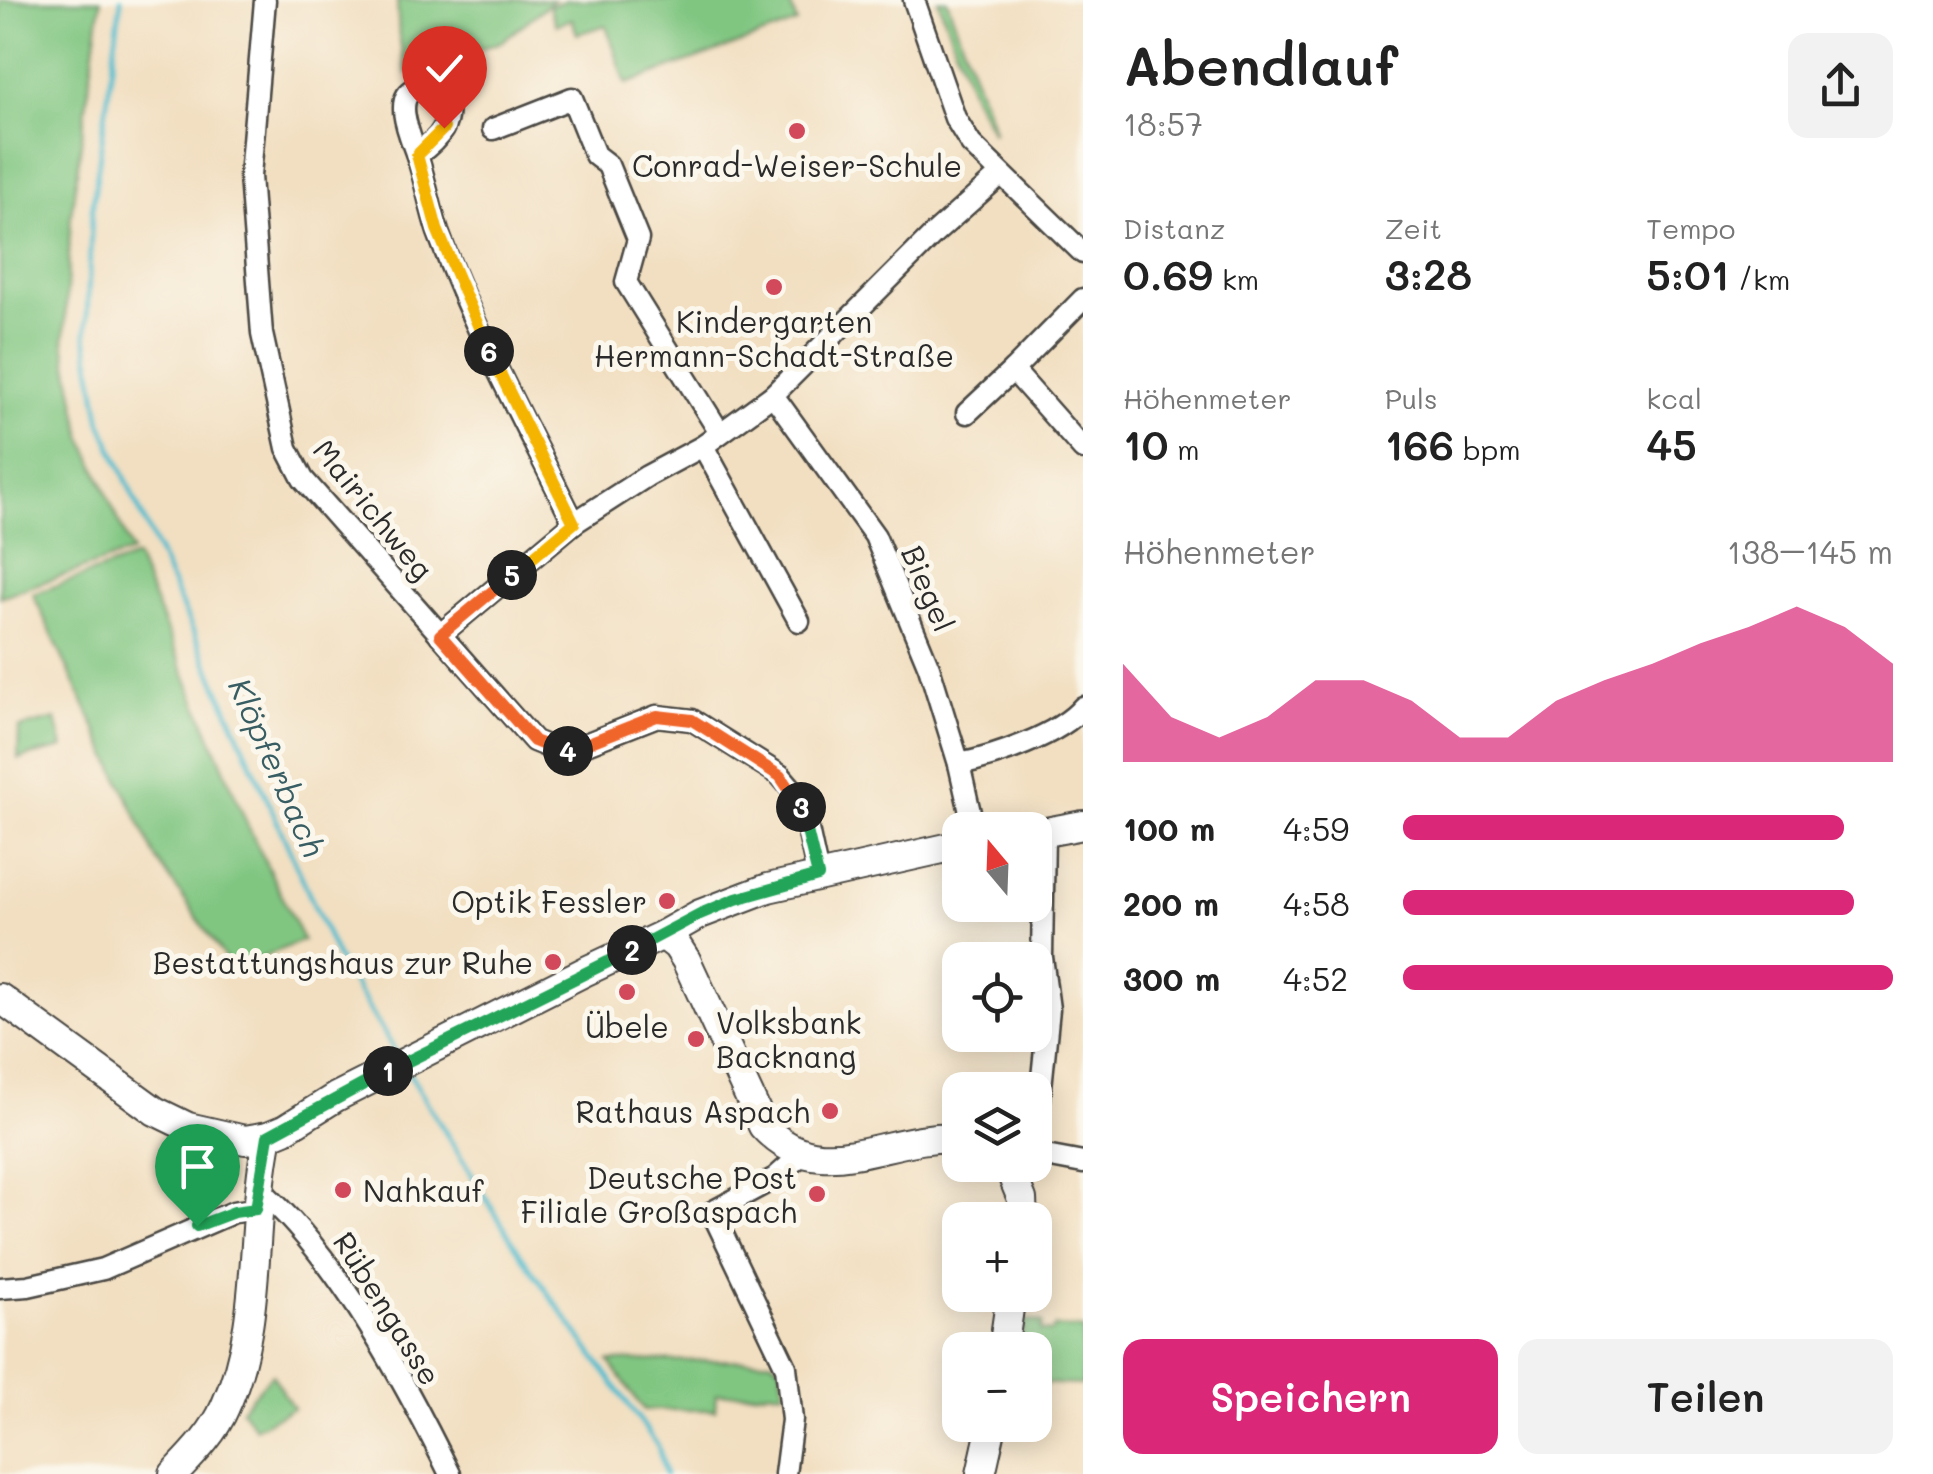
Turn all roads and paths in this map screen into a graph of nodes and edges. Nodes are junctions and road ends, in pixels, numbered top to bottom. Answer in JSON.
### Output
{"nodes":[{"id":1,"x":265,"y":0,"type":"edge"},
{"id":2,"x":914,"y":0,"type":"edge"},
{"id":3,"x":492,"y":129,"type":"dead end"},
{"id":4,"x":417,"y":155,"type":"dead end"},
{"id":5,"x":1000,"y":174,"type":"junction"},
{"id":6,"x":1083,"y":253,"type":"edge"},
{"id":7,"x":1083,"y":299,"type":"edge"},
{"id":8,"x":1013,"y":370,"type":"junction"},
{"id":9,"x":773,"y":395,"type":"junction"},
{"id":10,"x":967,"y":413,"type":"dead end"},
{"id":11,"x":712,"y":439,"type":"junction"},
{"id":12,"x":1083,"y":449,"type":"edge"},
{"id":13,"x":574,"y":523,"type":"junction"},
{"id":14,"x":799,"y":621,"type":"dead end"},
{"id":15,"x":440,"y":635,"type":"junction"},
{"id":16,"x":1083,"y":707,"type":"edge"},
{"id":17,"x":959,"y":764,"type":"junction"},
{"id":18,"x":970,"y":812,"type":"edge"},
{"id":19,"x":1083,"y":825,"type":"edge"},
{"id":20,"x":1052,"y":831,"type":"edge"},
{"id":21,"x":942,"y":849,"type":"edge"},
{"id":22,"x":818,"y":876,"type":"junction"},
{"id":23,"x":1041,"y":922,"type":"edge"},
{"id":24,"x":663,"y":936,"type":"junction"},
{"id":25,"x":0,"y":998,"type":"edge"},
{"id":26,"x":1037,"y":1072,"type":"edge"},
{"id":27,"x":268,"y":1136,"type":"junction"},
{"id":28,"x":942,"y":1137,"type":"edge"},
{"id":29,"x":801,"y":1155,"type":"junction"},
{"id":30,"x":1052,"y":1162,"type":"edge"},
{"id":31,"x":1083,"y":1163,"type":"edge"},
{"id":32,"x":257,"y":1198,"type":"junction"},
{"id":33,"x":0,"y":1288,"type":"edge"},
{"id":34,"x":989,"y":1442,"type":"edge"},
{"id":35,"x":174,"y":1474,"type":"edge"},
{"id":36,"x":450,"y":1474,"type":"edge"},
{"id":37,"x":785,"y":1474,"type":"edge"},
{"id":38,"x":982,"y":1474,"type":"edge"}],
"edges":[{"from":1,"to":15,"type":"street","name":"Mairichweg"},
{"from":2,"to":5,"type":"street"},
{"from":3,"to":11,"type":"street"},
{"from":4,"to":13,"type":"street"},
{"from":5,"to":6,"type":"street"},
{"from":5,"to":9,"type":"street"},
{"from":7,"to":8,"type":"street"},
{"from":8,"to":10,"type":"street"},
{"from":8,"to":12,"type":"street"},
{"from":9,"to":11,"type":"street"},
{"from":9,"to":17,"type":"street","name":"Biegel"},
{"from":11,"to":13,"type":"street"},
{"from":11,"to":14,"type":"street"},
{"from":13,"to":15,"type":"street"},
{"from":15,"to":22,"type":"street","name":"Mairichweg"},
{"from":16,"to":17,"type":"street"},
{"from":17,"to":18,"type":"street","name":"Biegel"},
{"from":19,"to":20,"type":"street"},
{"from":21,"to":22,"type":"street"},
{"from":22,"to":24,"type":"street"},
{"from":23,"to":26,"type":"street"},
{"from":24,"to":27,"type":"street"},
{"from":24,"to":29,"type":"street"},
{"from":25,"to":27,"type":"street"},
{"from":27,"to":32,"type":"street"},
{"from":28,"to":29,"type":"street"},
{"from":29,"to":37,"type":"street"},
{"from":30,"to":31,"type":"street"},
{"from":32,"to":33,"type":"street"},
{"from":32,"to":35,"type":"street"},
{"from":32,"to":36,"type":"street","name":"Rübengasse"},
{"from":34,"to":38,"type":"street"}]}
